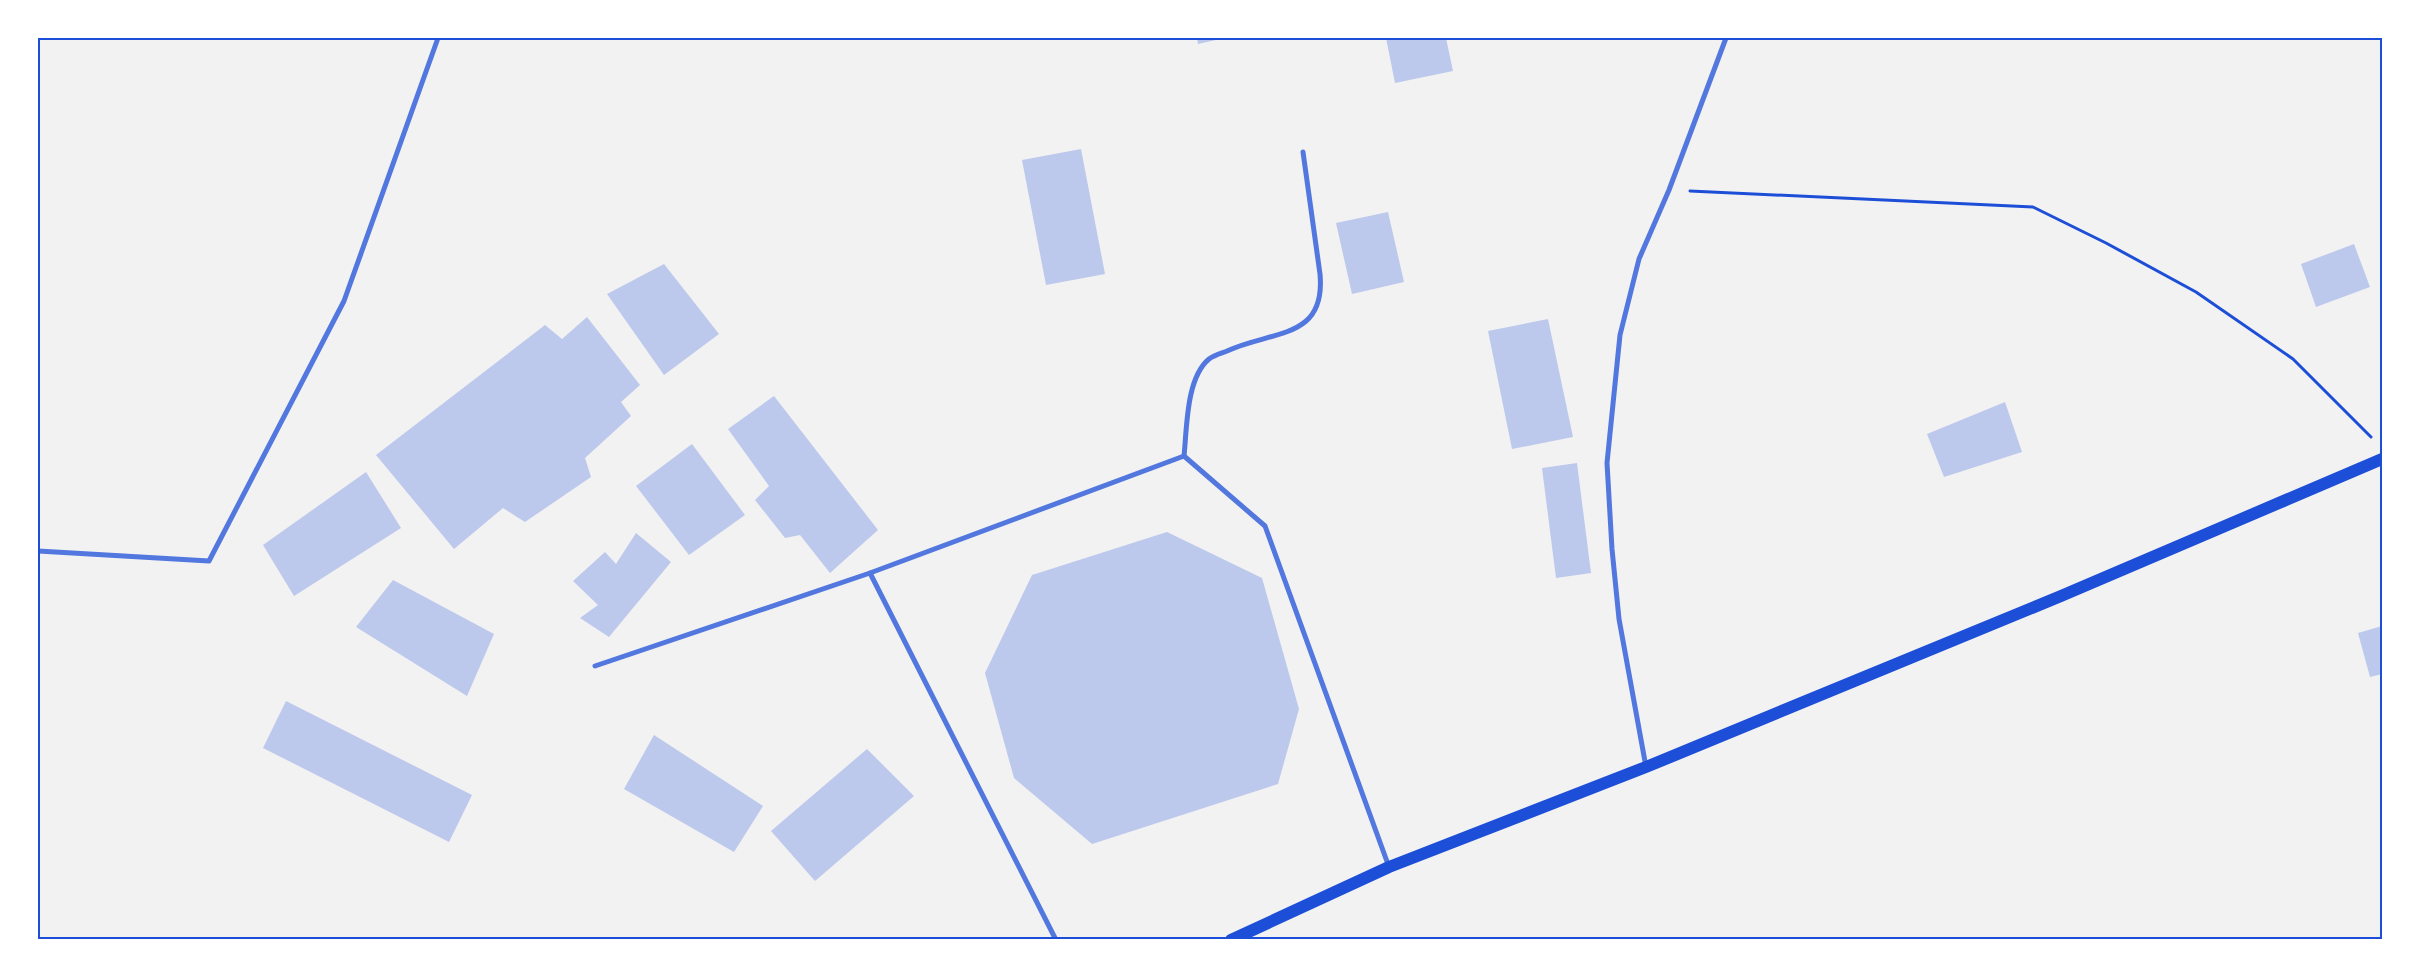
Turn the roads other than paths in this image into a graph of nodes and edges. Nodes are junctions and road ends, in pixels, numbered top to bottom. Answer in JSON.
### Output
{"nodes":[{"id":1,"x":438,"y":38,"type":"edge"},
{"id":2,"x":1726,"y":38,"type":"edge"},
{"id":3,"x":1303,"y":152,"type":"dead end"},
{"id":4,"x":1184,"y":456,"type":"junction"},
{"id":5,"x":2382,"y":460,"type":"edge"},
{"id":6,"x":38,"y":551,"type":"edge"},
{"id":7,"x":870,"y":574,"type":"junction"},
{"id":8,"x":596,"y":666,"type":"dead end"},
{"id":9,"x":1646,"y":768,"type":"junction"},
{"id":10,"x":1389,"y":867,"type":"junction"},
{"id":11,"x":1056,"y":940,"type":"edge"},
{"id":12,"x":1231,"y":940,"type":"edge"}],
"edges":[{"from":1,"to":6,"type":"street"},
{"from":2,"to":9,"type":"street"},
{"from":3,"to":4,"type":"street"},
{"from":4,"to":7,"type":"street"},
{"from":4,"to":10,"type":"street"},
{"from":5,"to":9,"type":"main road"},
{"from":7,"to":8,"type":"street"},
{"from":7,"to":11,"type":"street"},
{"from":9,"to":10,"type":"main road"},
{"from":10,"to":12,"type":"main road"}]}
